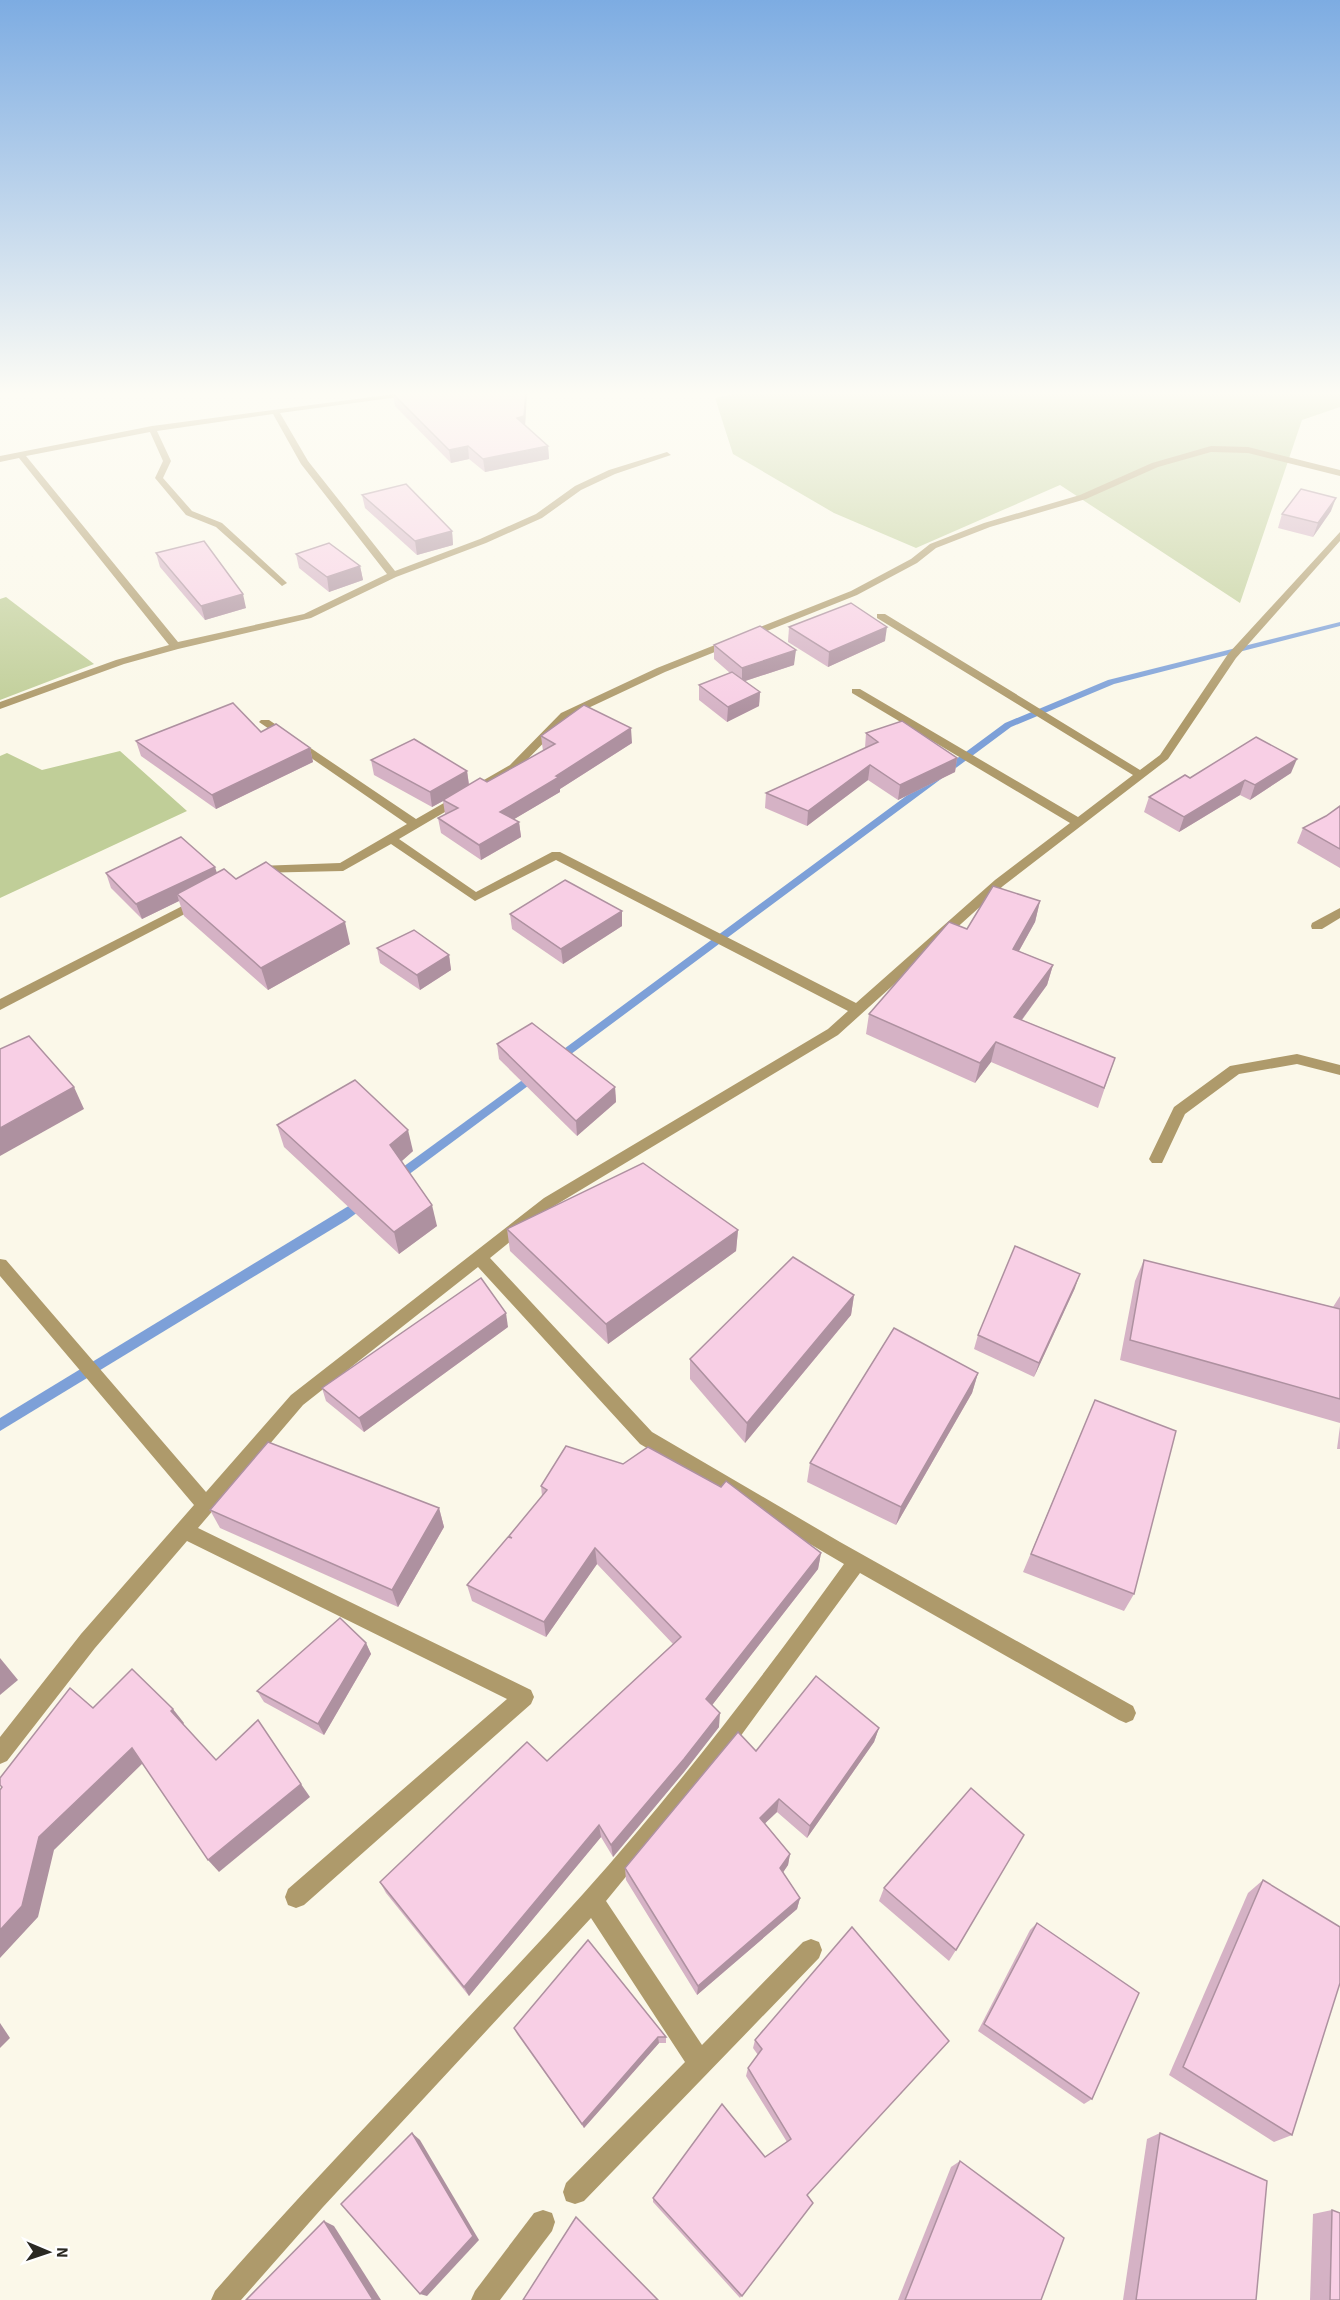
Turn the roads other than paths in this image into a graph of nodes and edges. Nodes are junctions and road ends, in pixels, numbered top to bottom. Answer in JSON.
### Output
{"nodes":[{"id":1,"x":58,"y":500,"type":"edge"},
{"id":2,"x":178,"y":500,"type":"edge"},
{"id":3,"x":334,"y":500,"type":"edge"},
{"id":4,"x":561,"y":500,"type":"edge"},
{"id":5,"x":1072,"y":500,"type":"edge"},
{"id":6,"x":1340,"y":535,"type":"edge"},
{"id":7,"x":393,"y":575,"type":"junction"},
{"id":8,"x":282,"y":583,"type":"dead end"},
{"id":9,"x":881,"y":616,"type":"dead end"},
{"id":10,"x":176,"y":646,"type":"junction"},
{"id":11,"x":856,"y":691,"type":"dead end"},
{"id":12,"x":0,"y":706,"type":"edge"},
{"id":13,"x":265,"y":722,"type":"dead end"},
{"id":14,"x":1140,"y":775,"type":"junction"},
{"id":15,"x":1078,"y":822,"type":"junction"},
{"id":16,"x":416,"y":825,"type":"junction"},
{"id":17,"x":391,"y":839,"type":"junction"},
{"id":18,"x":246,"y":876,"type":"edge"},
{"id":19,"x":215,"y":893,"type":"edge"},
{"id":20,"x":1340,"y":912,"type":"edge"},
{"id":21,"x":1317,"y":926,"type":"dead end"},
{"id":22,"x":0,"y":1005,"type":"edge"},
{"id":23,"x":858,"y":1010,"type":"junction"},
{"id":24,"x":1340,"y":1070,"type":"edge"},
{"id":25,"x":1157,"y":1159,"type":"dead end"},
{"id":26,"x":479,"y":1257,"type":"junction"},
{"id":27,"x":0,"y":1265,"type":"edge"},
{"id":28,"x":206,"y":1506,"type":"junction"},
{"id":29,"x":184,"y":1530,"type":"junction"},
{"id":30,"x":858,"y":1561,"type":"junction"},
{"id":31,"x":1126,"y":1713,"type":"dead end"},
{"id":32,"x":0,"y":1754,"type":"edge"},
{"id":33,"x":296,"y":1898,"type":"dead end"},
{"id":34,"x":591,"y":1900,"type":"junction"},
{"id":35,"x":811,"y":1950,"type":"dead end"},
{"id":36,"x":700,"y":2064,"type":"junction"},
{"id":37,"x":575,"y":2192,"type":"dead end"},
{"id":38,"x":543,"y":2222,"type":"dead end"},
{"id":39,"x":224,"y":2300,"type":"edge"},
{"id":40,"x":484,"y":2300,"type":"edge"}],
"edges":[{"from":1,"to":10,"type":"street"},
{"from":2,"to":8,"type":"street"},
{"from":3,"to":7,"type":"street"},
{"from":4,"to":7,"type":"street"},
{"from":5,"to":16,"type":"street"},
{"from":6,"to":14,"type":"street"},
{"from":7,"to":10,"type":"street"},
{"from":9,"to":14,"type":"street"},
{"from":10,"to":12,"type":"street"},
{"from":11,"to":15,"type":"street"},
{"from":13,"to":16,"type":"street"},
{"from":14,"to":15,"type":"street"},
{"from":15,"to":23,"type":"street"},
{"from":16,"to":17,"type":"street"},
{"from":17,"to":18,"type":"street"},
{"from":17,"to":23,"type":"street"},
{"from":19,"to":22,"type":"street"},
{"from":20,"to":21,"type":"street"},
{"from":23,"to":26,"type":"street"},
{"from":24,"to":25,"type":"street"},
{"from":26,"to":28,"type":"street"},
{"from":26,"to":30,"type":"street"},
{"from":27,"to":28,"type":"street"},
{"from":28,"to":29,"type":"street"},
{"from":29,"to":32,"type":"street"},
{"from":29,"to":33,"type":"street"},
{"from":30,"to":31,"type":"street"},
{"from":30,"to":34,"type":"street"},
{"from":34,"to":36,"type":"street"},
{"from":34,"to":39,"type":"street"},
{"from":35,"to":36,"type":"street"},
{"from":36,"to":37,"type":"street"},
{"from":38,"to":40,"type":"street"}]}
